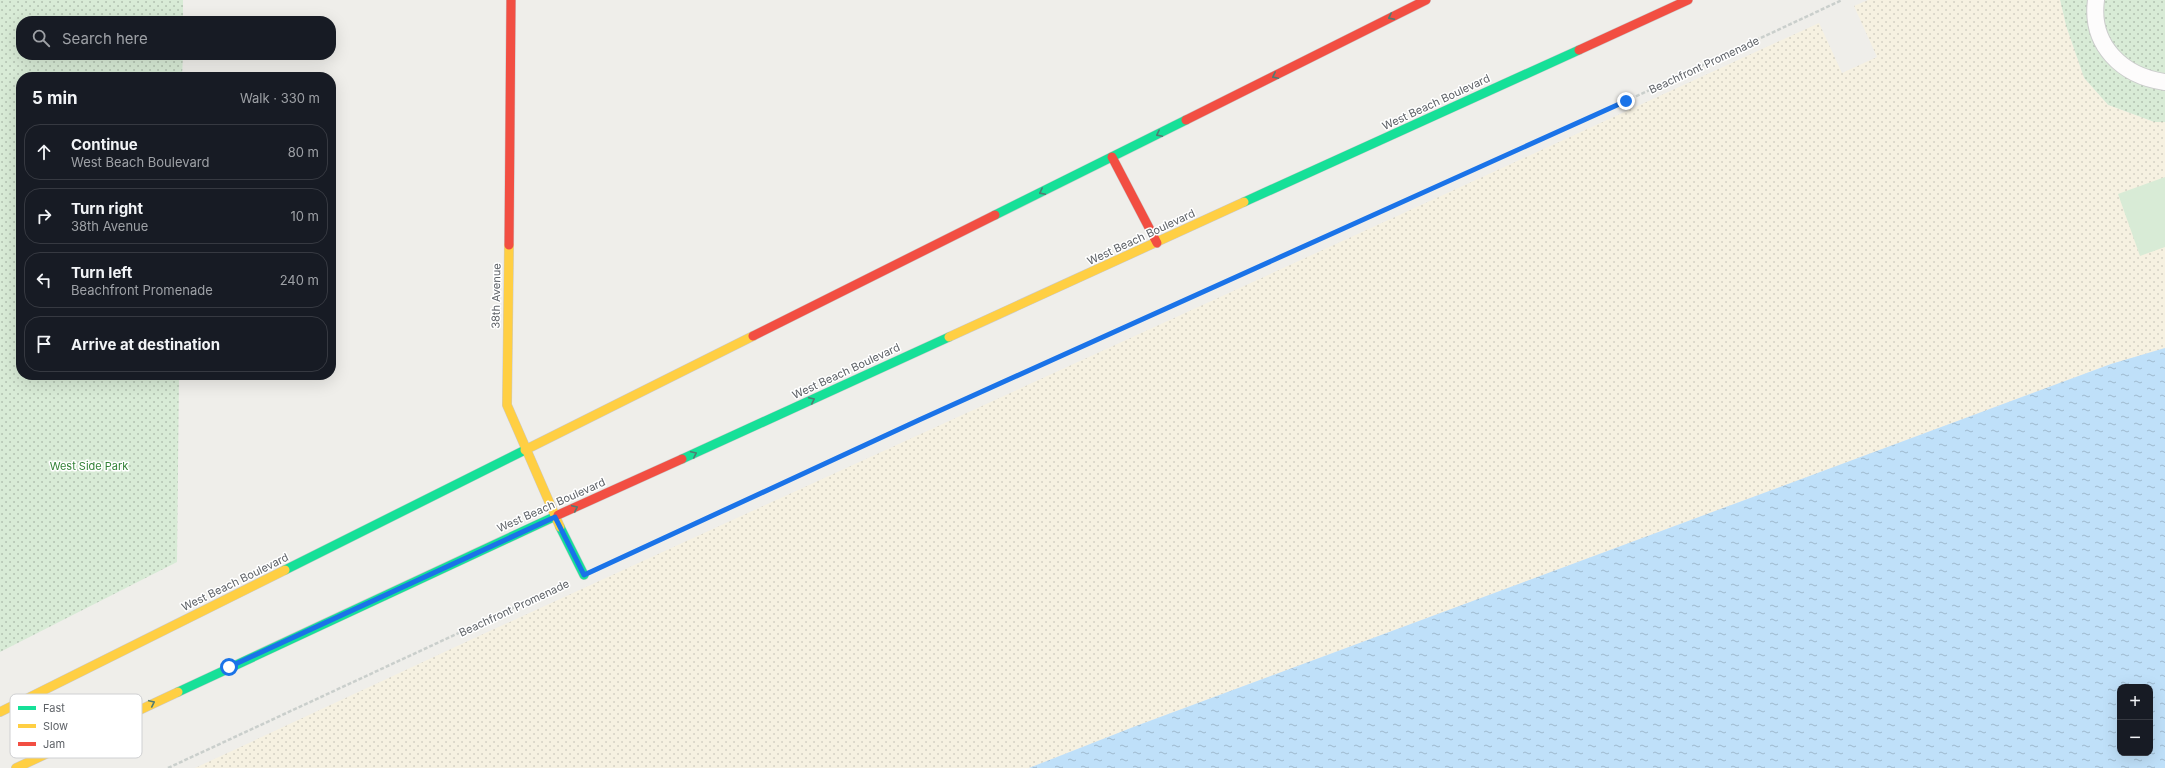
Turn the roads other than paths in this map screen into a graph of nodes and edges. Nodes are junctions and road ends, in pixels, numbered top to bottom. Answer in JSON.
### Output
{"nodes":[{"id":1,"x":511,"y":0,"type":"edge"},
{"id":2,"x":1426,"y":0,"type":"edge"},
{"id":3,"x":1688,"y":0,"type":"edge"},
{"id":4,"x":2096,"y":0,"type":"edge"},
{"id":5,"x":2165,"y":82,"type":"edge"},
{"id":6,"x":1112,"y":157,"type":"junction"},
{"id":7,"x":1157,"y":243,"type":"junction"},
{"id":8,"x":527,"y":450,"type":"junction"},
{"id":9,"x":555,"y":517,"type":"junction"},
{"id":10,"x":584,"y":575,"type":"road end"},
{"id":11,"x":36,"y":694,"type":"edge"},
{"id":12,"x":10,"y":707,"type":"edge"},
{"id":13,"x":142,"y":709,"type":"edge"},
{"id":14,"x":0,"y":712,"type":"edge"},
{"id":15,"x":37,"y":758,"type":"edge"},
{"id":16,"x":16,"y":768,"type":"edge"}],
"edges":[{"from":1,"to":8,"type":"main road","name":"38th Avenue"},
{"from":2,"to":6,"type":"main road","name":"West Beach Boulevard","one_way":true},
{"from":3,"to":7,"type":"main road","name":"West Beach Boulevard"},
{"from":4,"to":5,"type":"lane"},
{"from":6,"to":7,"type":"main road"},
{"from":6,"to":8,"type":"main road","name":"West Beach Boulevard","one_way":true},
{"from":9,"to":7,"type":"main road","name":"West Beach Boulevard","one_way":true},
{"from":8,"to":9,"type":"main road","name":"38th Avenue"},
{"from":8,"to":11,"type":"main road","name":"West Beach Boulevard"},
{"from":9,"to":10,"type":"main road","name":"38th Avenue"},
{"from":13,"to":9,"type":"main road","name":"West Beach Boulevard","one_way":true},
{"from":12,"to":14,"type":"main road","name":"West Beach Boulevard"},
{"from":16,"to":15,"type":"main road","name":"West Beach Boulevard","one_way":true}]}
